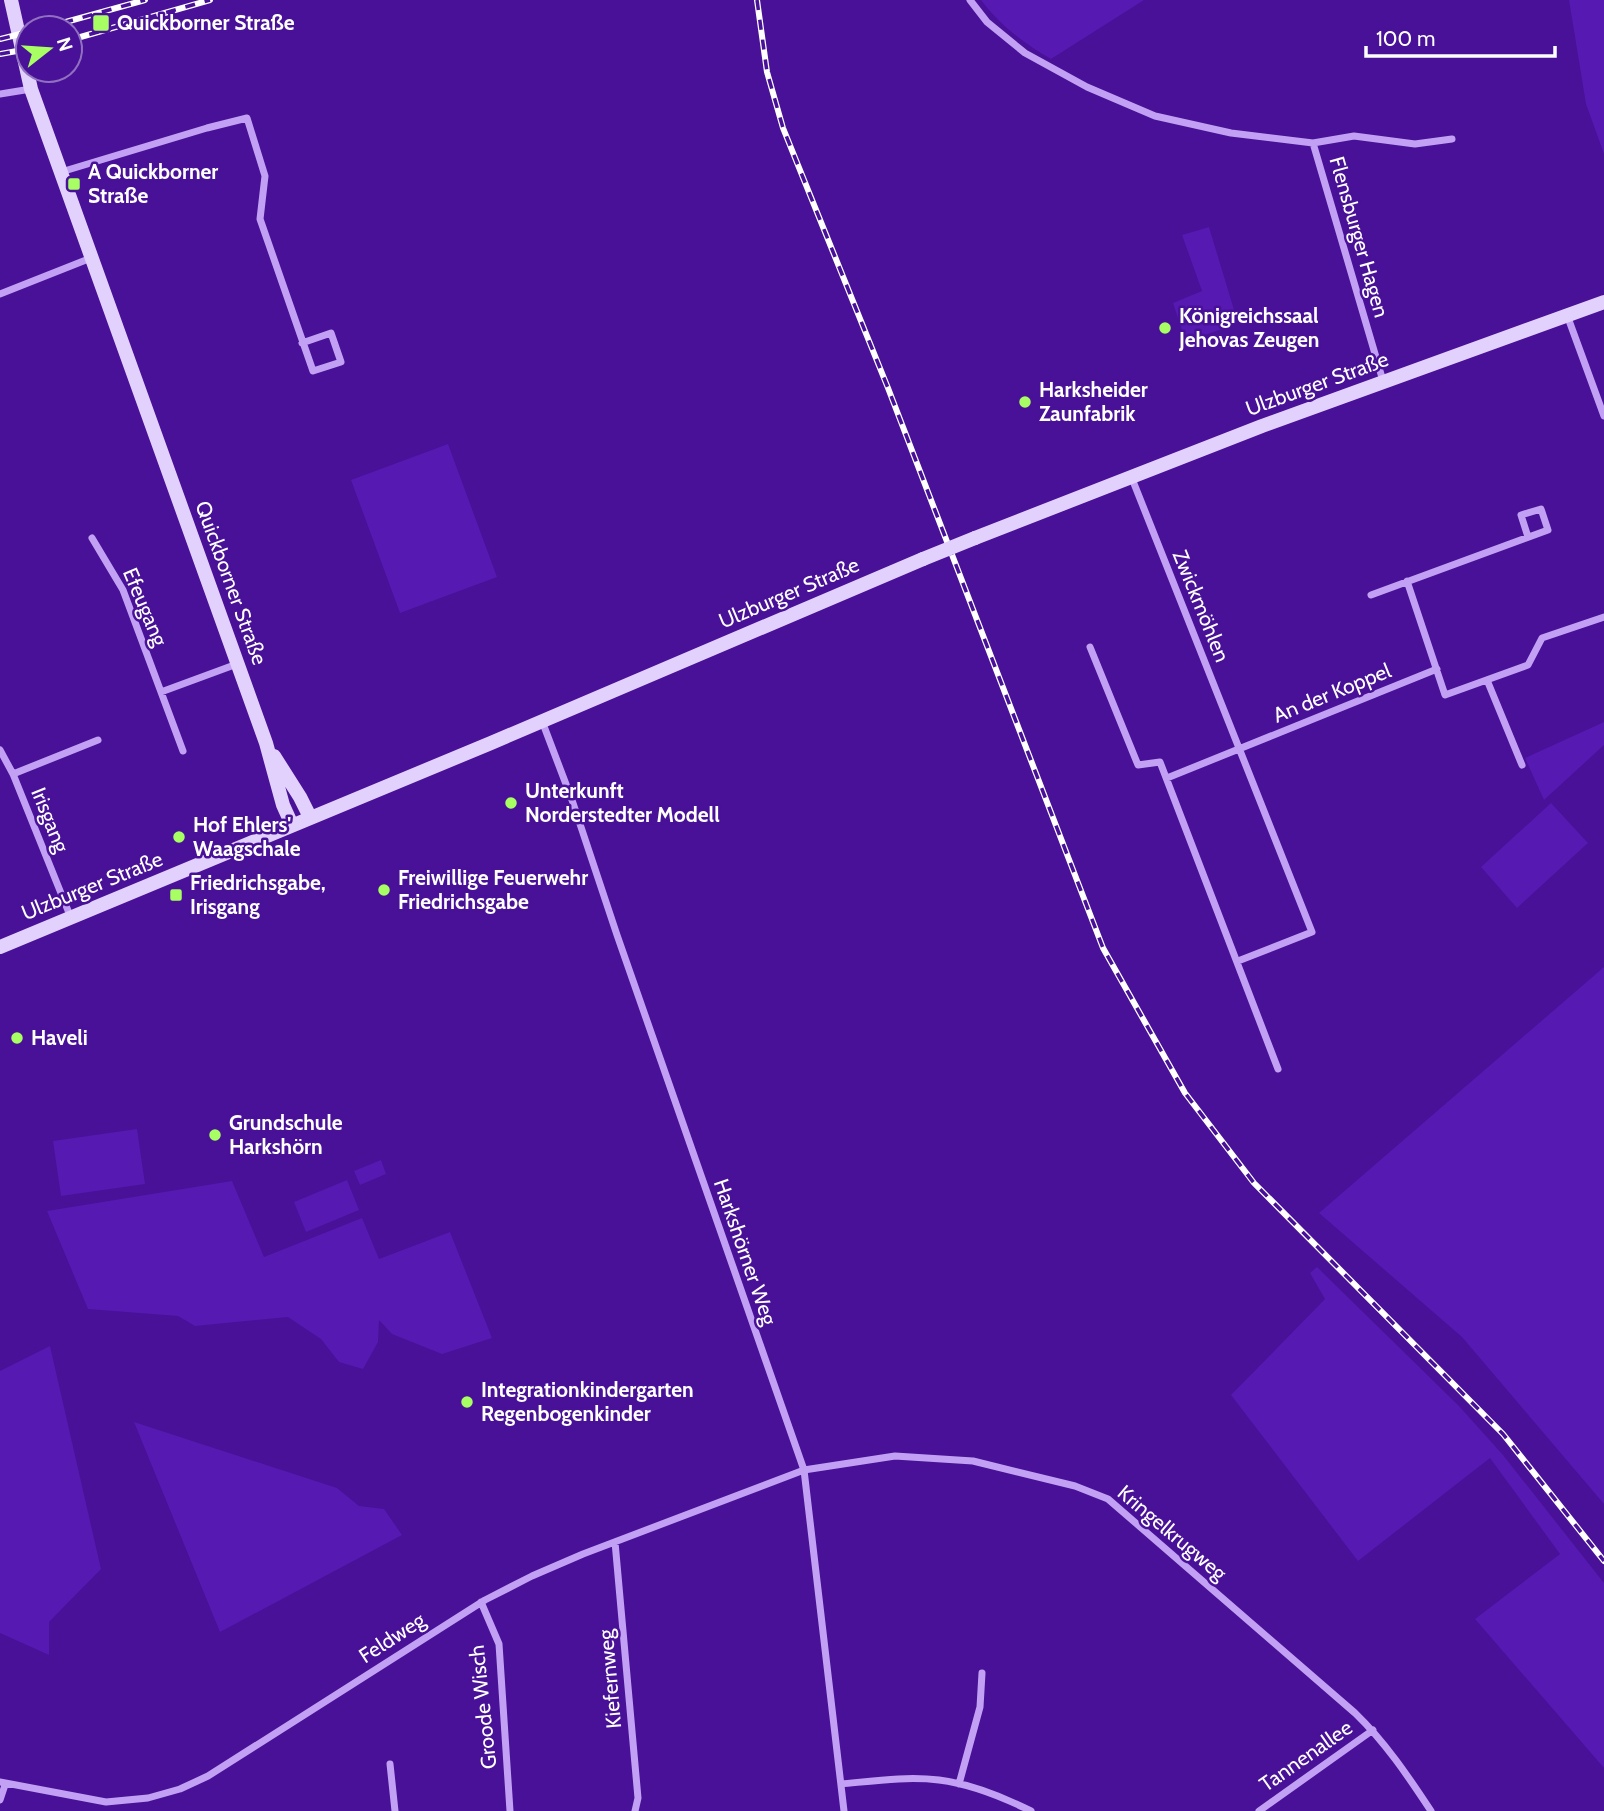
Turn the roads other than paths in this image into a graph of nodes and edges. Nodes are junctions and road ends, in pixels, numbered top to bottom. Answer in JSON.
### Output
{"nodes":[{"id":1,"x":10,"y":0,"type":"edge"},
{"id":2,"x":970,"y":0,"type":"edge"},
{"id":3,"x":31,"y":89,"type":"junction"},
{"id":4,"x":0,"y":94,"type":"edge"},
{"id":5,"x":1452,"y":139,"type":"dead end"},
{"id":6,"x":1313,"y":143,"type":"junction"},
{"id":7,"x":61,"y":172,"type":"junction"},
{"id":8,"x":91,"y":258,"type":"junction"},
{"id":9,"x":0,"y":294,"type":"edge"},
{"id":10,"x":1604,"y":302,"type":"edge"},
{"id":11,"x":1566,"y":315,"type":"junction"},
{"id":12,"x":302,"y":343,"type":"junction"},
{"id":13,"x":1383,"y":382,"type":"junction"},
{"id":14,"x":1604,"y":416,"type":"edge"},
{"id":15,"x":1131,"y":476,"type":"junction"},
{"id":16,"x":1528,"y":537,"type":"dead end"},
{"id":17,"x":92,"y":538,"type":"dead end"},
{"id":18,"x":1407,"y":581,"type":"junction"},
{"id":19,"x":1371,"y":595,"type":"dead end"},
{"id":20,"x":1604,"y":617,"type":"edge"},
{"id":21,"x":1090,"y":647,"type":"dead end"},
{"id":22,"x":237,"y":664,"type":"junction"},
{"id":23,"x":1437,"y":669,"type":"junction"},
{"id":24,"x":1487,"y":680,"type":"junction"},
{"id":25,"x":161,"y":692,"type":"junction"},
{"id":26,"x":542,"y":721,"type":"junction"},
{"id":27,"x":98,"y":740,"type":"dead end"},
{"id":28,"x":266,"y":743,"type":"junction"},
{"id":29,"x":0,"y":750,"type":"edge"},
{"id":30,"x":1239,"y":750,"type":"junction"},
{"id":31,"x":183,"y":751,"type":"dead end"},
{"id":32,"x":1522,"y":765,"type":"dead end"},
{"id":33,"x":13,"y":774,"type":"junction"},
{"id":34,"x":1167,"y":778,"type":"junction"},
{"id":35,"x":310,"y":817,"type":"junction"},
{"id":36,"x":292,"y":825,"type":"junction"},
{"id":37,"x":71,"y":918,"type":"junction"},
{"id":38,"x":0,"y":947,"type":"edge"},
{"id":39,"x":1238,"y":961,"type":"junction"},
{"id":40,"x":1278,"y":1069,"type":"dead end"},
{"id":41,"x":804,"y":1470,"type":"junction"},
{"id":42,"x":615,"y":1542,"type":"junction"},
{"id":43,"x":481,"y":1602,"type":"junction"},
{"id":44,"x":982,"y":1673,"type":"dead end"},
{"id":45,"x":1373,"y":1730,"type":"junction"},
{"id":46,"x":390,"y":1764,"type":"dead end"},
{"id":47,"x":3,"y":1784,"type":"edge"},
{"id":48,"x":841,"y":1784,"type":"junction"},
{"id":49,"x":959,"y":1784,"type":"junction"},
{"id":50,"x":0,"y":1800,"type":"edge"},
{"id":51,"x":395,"y":1811,"type":"edge"},
{"id":52,"x":510,"y":1811,"type":"edge"},
{"id":53,"x":635,"y":1811,"type":"edge"},
{"id":54,"x":844,"y":1811,"type":"edge"},
{"id":55,"x":1031,"y":1811,"type":"edge"},
{"id":56,"x":1259,"y":1811,"type":"edge"},
{"id":57,"x":1431,"y":1811,"type":"edge"}],
"edges":[{"from":1,"to":3,"type":"main road","name":"Quickborner Straße"},
{"from":2,"to":6,"type":"street","name":"Flensburger Hagen"},
{"from":3,"to":4,"type":"street"},
{"from":3,"to":7,"type":"main road","name":"Quickborner Straße"},
{"from":5,"to":6,"type":"street","name":"Flensburger Hagen"},
{"from":6,"to":13,"type":"street","name":"Flensburger Hagen"},
{"from":7,"to":8,"type":"main road","name":"Quickborner Straße"},
{"from":7,"to":12,"type":"street"},
{"from":8,"to":9,"type":"street"},
{"from":8,"to":22,"type":"main road","name":"Quickborner Straße"},
{"from":10,"to":11,"type":"main road","name":"Ulzburger Straße"},
{"from":11,"to":13,"type":"main road","name":"Ulzburger Straße"},
{"from":11,"to":14,"type":"street"},
{"from":12,"to":12,"type":"street"},
{"from":13,"to":15,"type":"main road","name":"Ulzburger Straße"},
{"from":15,"to":26,"type":"main road","name":"Ulzburger Straße","bridge":true},
{"from":15,"to":30,"type":"street","name":"Zwickmöhlen"},
{"from":16,"to":18,"type":"street"},
{"from":17,"to":25,"type":"street","name":"Efeugang"},
{"from":18,"to":19,"type":"street"},
{"from":18,"to":23,"type":"street"},
{"from":20,"to":24,"type":"street"},
{"from":21,"to":34,"type":"street"},
{"from":22,"to":25,"type":"street"},
{"from":22,"to":28,"type":"main road","name":"Quickborner Straße"},
{"from":23,"to":24,"type":"street"},
{"from":23,"to":30,"type":"street","name":"An der Koppel"},
{"from":24,"to":32,"type":"street"},
{"from":25,"to":31,"type":"street","name":"Efeugang"},
{"from":26,"to":35,"type":"main road","name":"Ulzburger Straße"},
{"from":26,"to":41,"type":"street","name":"Harkshörner Weg"},
{"from":27,"to":33,"type":"street","name":"Irisgang"},
{"from":28,"to":35,"type":"main road","name":"Quickborner Straße"},
{"from":28,"to":36,"type":"main road","name":"Quickborner Straße"},
{"from":29,"to":33,"type":"street","name":"Irisgang"},
{"from":30,"to":34,"type":"street"},
{"from":30,"to":39,"type":"street","name":"Zwickmöhlen"},
{"from":33,"to":37,"type":"street","name":"Irisgang"},
{"from":34,"to":39,"type":"street"},
{"from":35,"to":36,"type":"main road","name":"Ulzburger Straße"},
{"from":36,"to":37,"type":"main road","name":"Ulzburger Straße"},
{"from":37,"to":38,"type":"main road","name":"Ulzburger Straße"},
{"from":39,"to":40,"type":"street"},
{"from":41,"to":42,"type":"street","name":"Feldweg"},
{"from":41,"to":45,"type":"street","name":"Kringelkrugweg"},
{"from":41,"to":48,"type":"street","name":"Harkshörner Weg"},
{"from":42,"to":43,"type":"street","name":"Feldweg"},
{"from":42,"to":53,"type":"street","name":"Kiefernweg"},
{"from":43,"to":47,"type":"street","name":"Feldweg"},
{"from":43,"to":52,"type":"street","name":"Groode Wisch"},
{"from":44,"to":49,"type":"street"},
{"from":45,"to":56,"type":"street","name":"Tannenallee"},
{"from":45,"to":57,"type":"street","name":"Kringelkrugweg"},
{"from":46,"to":51,"type":"street"},
{"from":47,"to":50,"type":"street"},
{"from":48,"to":49,"type":"street"},
{"from":48,"to":54,"type":"street","name":"Harkshörner Weg"},
{"from":49,"to":55,"type":"street"}]}
